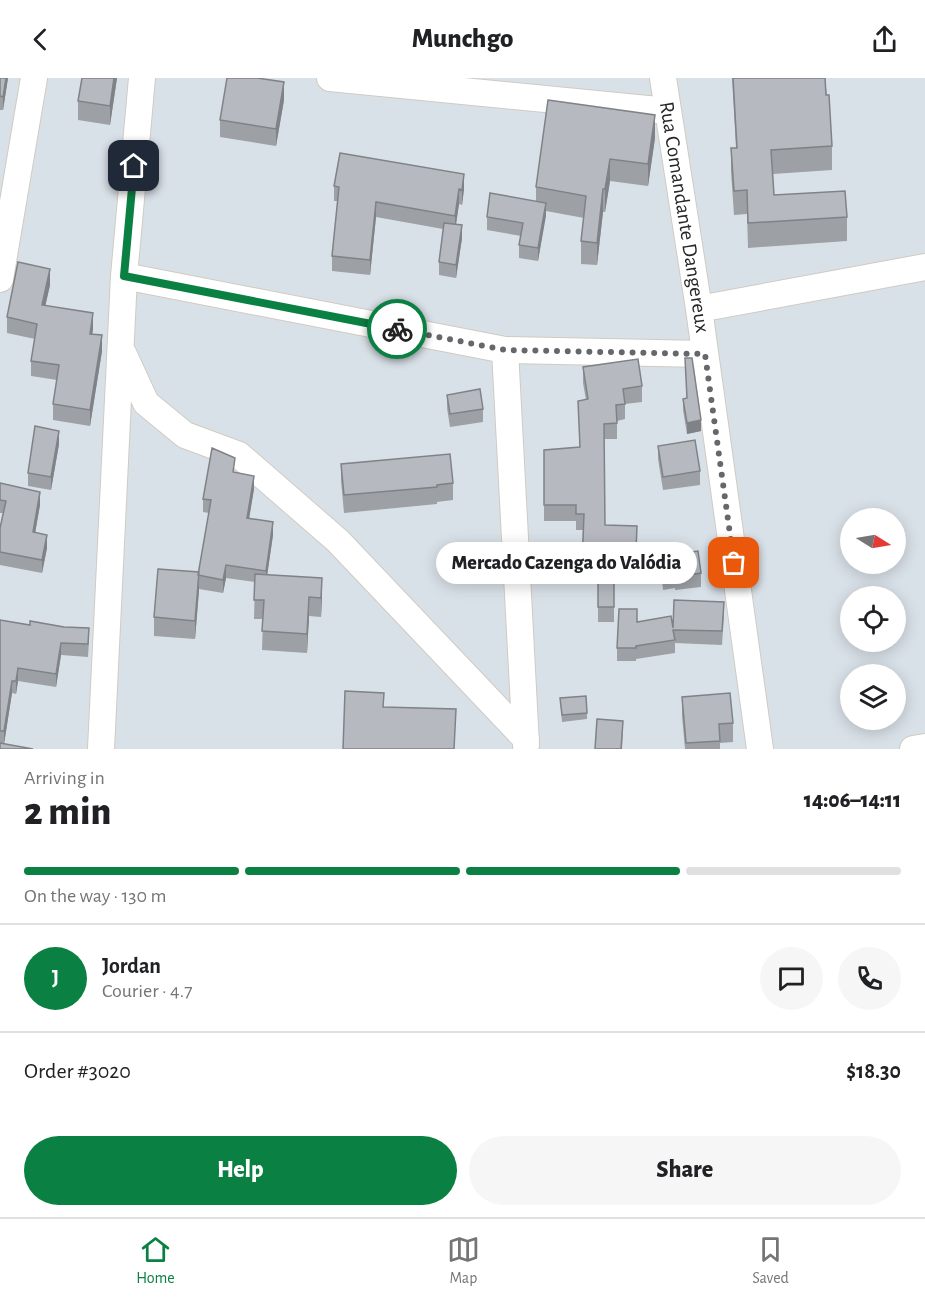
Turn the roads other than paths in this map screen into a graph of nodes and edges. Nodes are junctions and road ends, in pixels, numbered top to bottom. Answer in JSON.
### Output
{"nodes":[{"id":1,"x":34,"y":78,"type":"edge"},
{"id":2,"x":142,"y":78,"type":"edge"},
{"id":3,"x":330,"y":78,"type":"edge"},
{"id":4,"x":663,"y":78,"type":"edge"},
{"id":5,"x":669,"y":111,"type":"junction"},
{"id":6,"x":925,"y":267,"type":"edge"},
{"id":7,"x":124,"y":276,"type":"junction"},
{"id":8,"x":0,"y":279,"type":"edge"},
{"id":9,"x":699,"y":309,"type":"junction"},
{"id":10,"x":121,"y":349,"type":"junction"},
{"id":11,"x":505,"y":350,"type":"junction"},
{"id":12,"x":705,"y":354,"type":"junction"},
{"id":13,"x":526,"y":744,"type":"edge"},
{"id":14,"x":925,"y":747,"type":"edge"},
{"id":15,"x":101,"y":749,"type":"edge"},
{"id":16,"x":760,"y":749,"type":"edge"},
{"id":17,"x":913,"y":749,"type":"edge"}],
"edges":[{"from":1,"to":8,"type":"street"},
{"from":2,"to":7,"type":"street"},
{"from":3,"to":5,"type":"street"},
{"from":4,"to":5,"type":"street","name":"Rua Comandante Dangereux"},
{"from":5,"to":9,"type":"street","name":"Rua Comandante Dangereux"},
{"from":6,"to":9,"type":"street"},
{"from":7,"to":10,"type":"street"},
{"from":7,"to":11,"type":"street"},
{"from":9,"to":12,"type":"street","name":"Rua Comandante Dangereux"},
{"from":10,"to":13,"type":"street"},
{"from":10,"to":15,"type":"street"},
{"from":11,"to":12,"type":"street"},
{"from":11,"to":13,"type":"street"},
{"from":12,"to":16,"type":"street","name":"Rua Comandante Dangereux"},
{"from":14,"to":17,"type":"street"}]}
